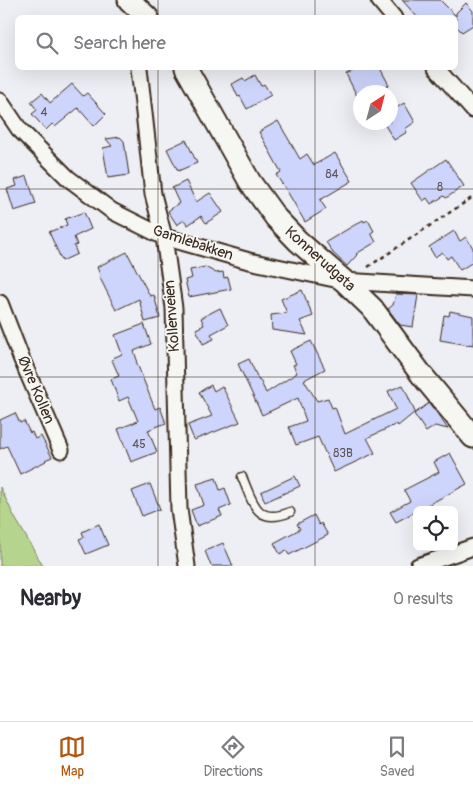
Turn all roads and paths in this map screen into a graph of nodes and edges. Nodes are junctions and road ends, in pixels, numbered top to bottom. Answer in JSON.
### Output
{"nodes":[{"id":1,"x":379,"y":0,"type":"edge"},
{"id":2,"x":131,"y":5,"type":"edge"},
{"id":3,"x":144,"y":15,"type":"edge"},
{"id":4,"x":392,"y":15,"type":"edge"},
{"id":5,"x":139,"y":70,"type":"edge"},
{"id":6,"x":187,"y":70,"type":"edge"},
{"id":7,"x":438,"y":70,"type":"edge"},
{"id":8,"x":0,"y":101,"type":"edge"},
{"id":9,"x":473,"y":110,"type":"edge"},
{"id":10,"x":473,"y":197,"type":"edge"},
{"id":11,"x":164,"y":237,"type":"junction"},
{"id":12,"x":357,"y":278,"type":"junction"},
{"id":13,"x":473,"y":289,"type":"edge"},
{"id":14,"x":0,"y":303,"type":"edge"},
{"id":15,"x":473,"y":437,"type":"edge"},
{"id":16,"x":61,"y":450,"type":"dead end"},
{"id":17,"x":242,"y":477,"type":"dead end"},
{"id":18,"x":290,"y":512,"type":"dead end"},
{"id":19,"x":473,"y":547,"type":"edge"},
{"id":20,"x":427,"y":564,"type":"edge"},
{"id":21,"x":187,"y":566,"type":"edge"}],
"edges":[{"from":1,"to":4,"type":"street"},
{"from":2,"to":3,"type":"main road"},
{"from":5,"to":11,"type":"street","name":"Kollenveien"},
{"from":6,"to":12,"type":"main road","name":"Konnerudgata"},
{"from":7,"to":9,"type":"street"},
{"from":8,"to":11,"type":"street","name":"Gamlebakken"},
{"from":10,"to":12,"type":"path"},
{"from":11,"to":12,"type":"street","name":"Gamlebakken"},
{"from":11,"to":21,"type":"street","name":"Kollenveien"},
{"from":12,"to":13,"type":"street","name":"Gamlebakken"},
{"from":12,"to":15,"type":"main road","name":"Konnerudgata"},
{"from":14,"to":16,"type":"street","name":"Øvre Kollen"},
{"from":17,"to":18,"type":"lane"},
{"from":19,"to":20,"type":"street"}]}
